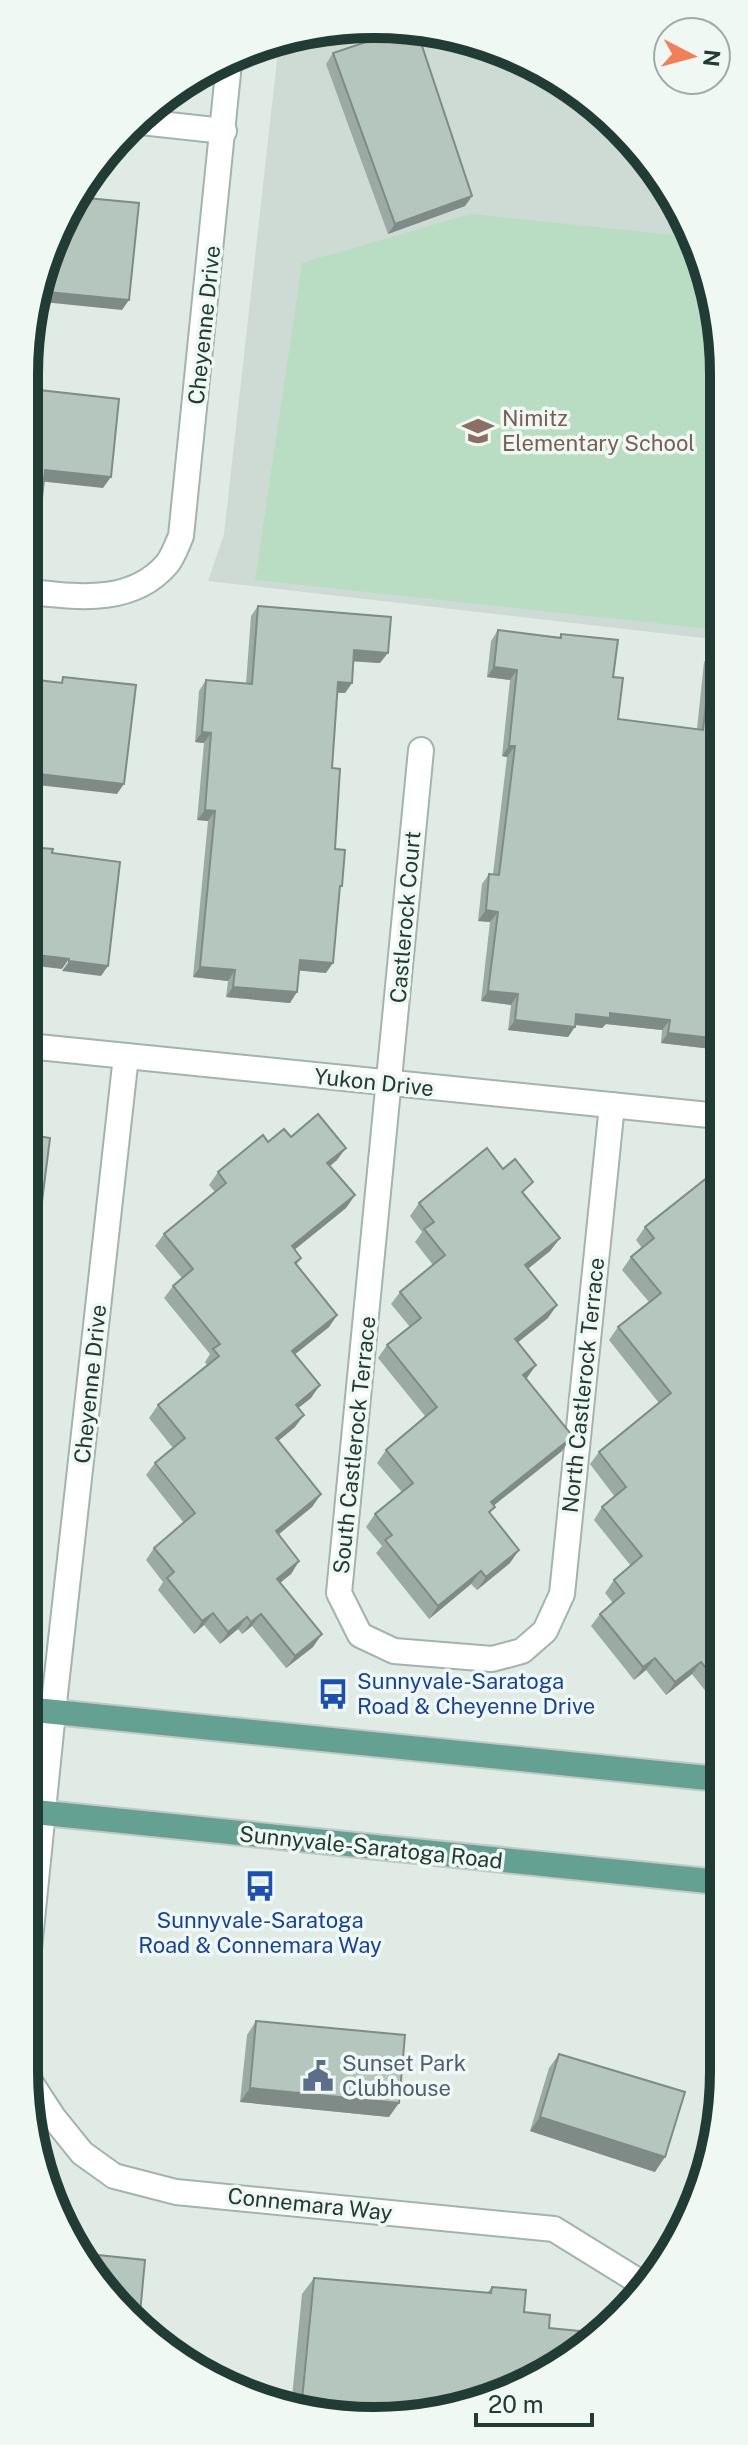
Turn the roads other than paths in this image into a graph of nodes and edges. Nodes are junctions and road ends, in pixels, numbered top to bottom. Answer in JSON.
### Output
{"nodes":[{"id":1,"x":228,"y":71,"type":"edge"},
{"id":2,"x":150,"y":123,"type":"edge"},
{"id":3,"x":224,"y":131,"type":"junction"},
{"id":4,"x":38,"y":593,"type":"edge"},
{"id":5,"x":421,"y":750,"type":"dead end"},
{"id":6,"x":38,"y":1047,"type":"edge"},
{"id":7,"x":126,"y":1056,"type":"junction"},
{"id":8,"x":390,"y":1083,"type":"junction"},
{"id":9,"x":612,"y":1105,"type":"junction"},
{"id":10,"x":710,"y":1115,"type":"edge"},
{"id":11,"x":522,"y":1651,"type":"joint"},
{"id":12,"x":38,"y":1710,"type":"edge"},
{"id":13,"x":53,"y":1712,"type":"junction"},
{"id":14,"x":710,"y":1778,"type":"edge"},
{"id":15,"x":38,"y":1791,"type":"edge"},
{"id":16,"x":38,"y":1812,"type":"edge"},
{"id":17,"x":710,"y":1881,"type":"edge"},
{"id":18,"x":39,"y":2096,"type":"edge"},
{"id":19,"x":637,"y":2281,"type":"edge"}],
"edges":[{"from":1,"to":3,"type":"street","name":"Cheyenne Drive"},
{"from":2,"to":3,"type":"street"},
{"from":3,"to":4,"type":"street","name":"Cheyenne Drive"},
{"from":5,"to":8,"type":"street","name":"Castlerock Court"},
{"from":6,"to":7,"type":"street","name":"Yukon Drive"},
{"from":7,"to":8,"type":"street","name":"Yukon Drive"},
{"from":7,"to":13,"type":"street","name":"Cheyenne Drive"},
{"from":8,"to":9,"type":"street","name":"Yukon Drive"},
{"from":8,"to":11,"type":"street","name":"South Castlerock Terrace"},
{"from":9,"to":10,"type":"street","name":"Yukon Drive"},
{"from":9,"to":11,"type":"street","name":"North Castlerock Terrace"},
{"from":12,"to":13,"type":"main road"},
{"from":13,"to":14,"type":"main road"},
{"from":13,"to":15,"type":"street"},
{"from":16,"to":17,"type":"main road","name":"Sunnyvale-Saratoga Road"},
{"from":18,"to":19,"type":"street","name":"Connemara Way"}]}
